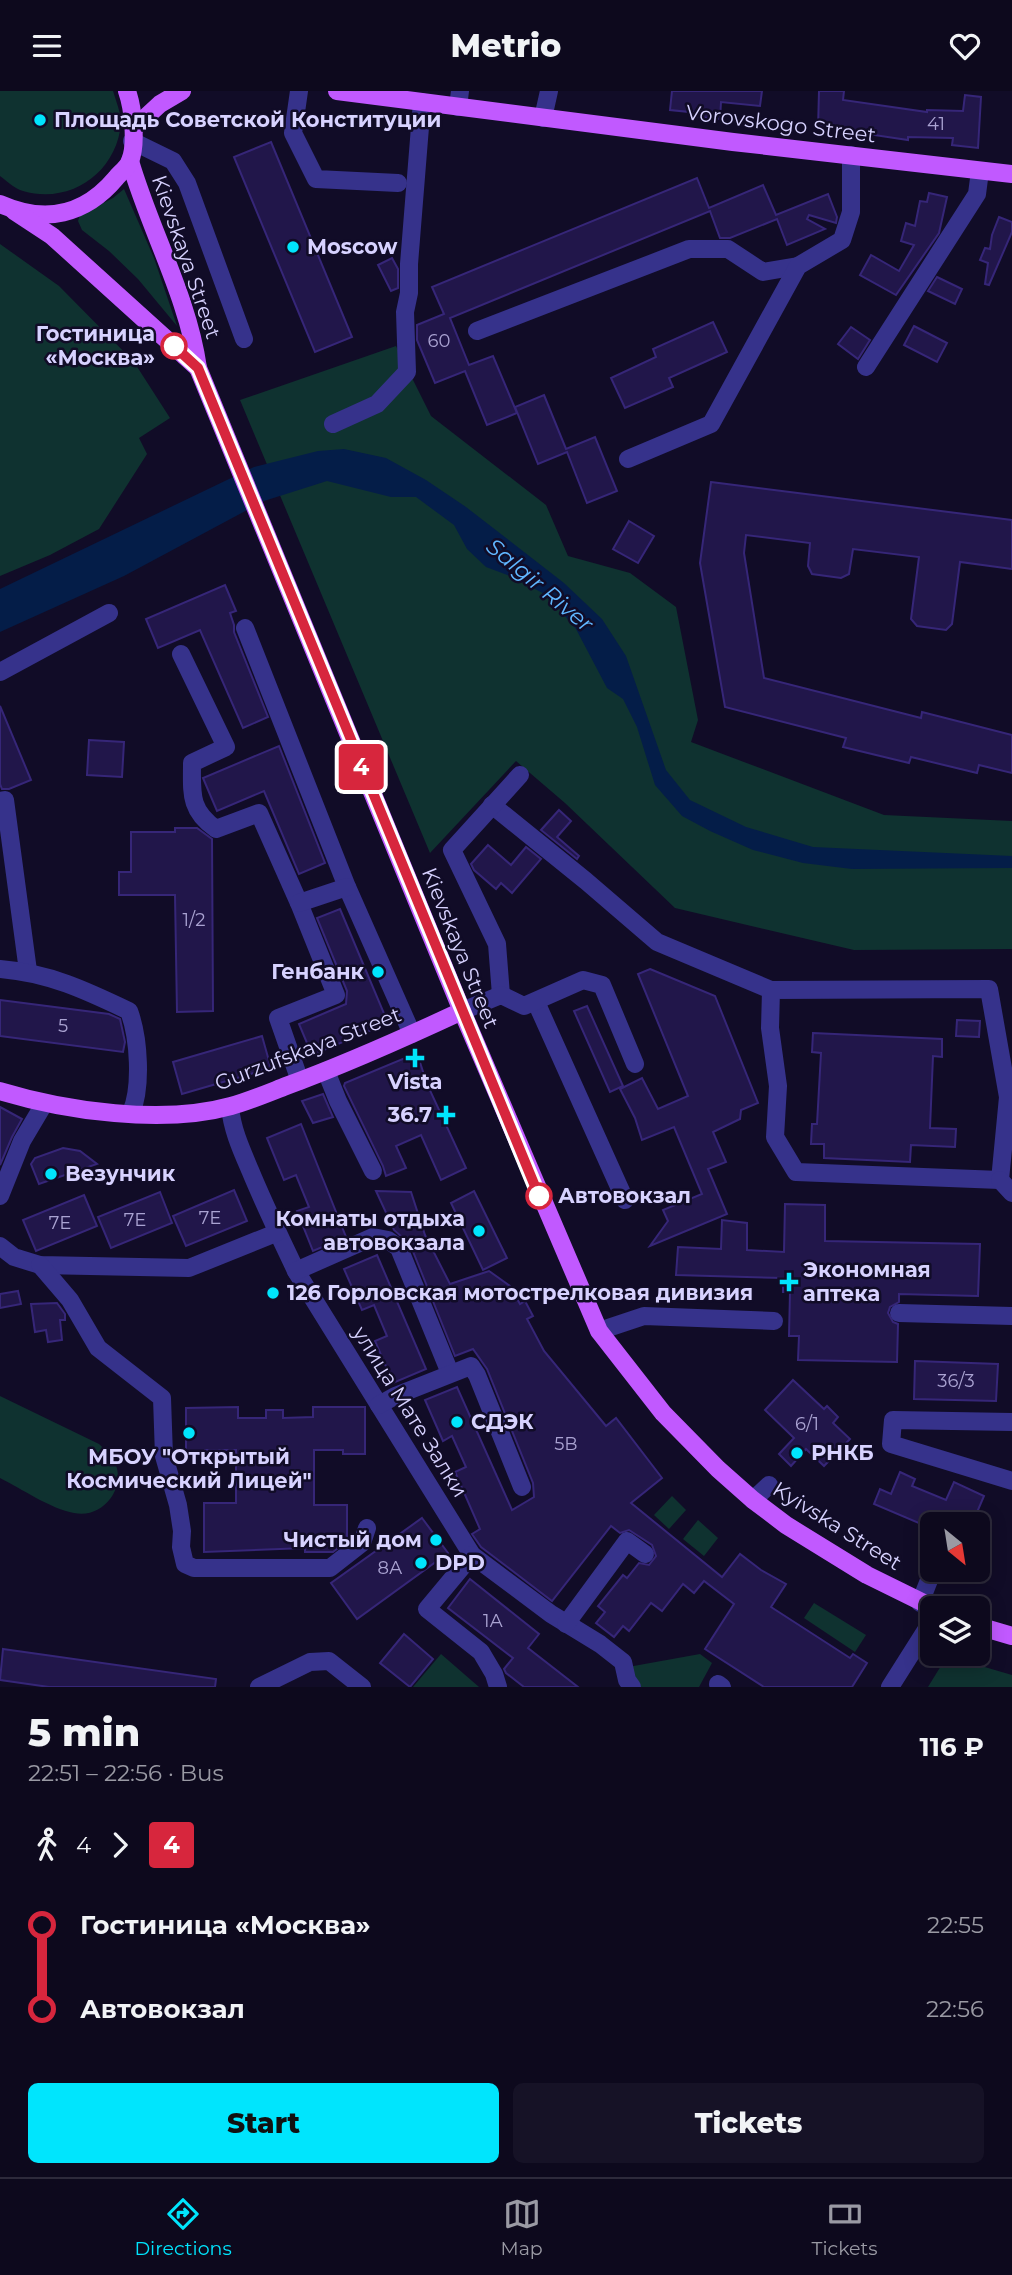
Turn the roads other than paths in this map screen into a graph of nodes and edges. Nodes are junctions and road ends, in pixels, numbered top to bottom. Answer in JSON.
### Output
{"nodes":[{"id":1,"x":127,"y":91,"type":"edge"},
{"id":2,"x":182,"y":91,"type":"edge"},
{"id":3,"x":299,"y":91,"type":"edge"},
{"id":4,"x":337,"y":91,"type":"edge"},
{"id":5,"x":549,"y":91,"type":"edge"},
{"id":6,"x":459,"y":99,"type":"edge"},
{"id":7,"x":422,"y":102,"type":"junction"},
{"id":8,"x":543,"y":118,"type":"junction"},
{"id":9,"x":133,"y":135,"type":"junction"},
{"id":10,"x":851,"y":155,"type":"junction"},
{"id":11,"x":130,"y":161,"type":"junction"},
{"id":12,"x":979,"y":171,"type":"junction"},
{"id":13,"x":1012,"y":174,"type":"edge"},
{"id":14,"x":398,"y":183,"type":"dead end"},
{"id":15,"x":7,"y":208,"type":"edge"},
{"id":16,"x":798,"y":266,"type":"junction"},
{"id":17,"x":477,"y":331,"type":"dead end"},
{"id":18,"x":244,"y":339,"type":"dead end"},
{"id":19,"x":866,"y":367,"type":"dead end"},
{"id":20,"x":198,"y":368,"type":"junction"},
{"id":21,"x":333,"y":424,"type":"dead end"},
{"id":22,"x":628,"y":459,"type":"dead end"},
{"id":23,"x":109,"y":613,"type":"dead end"},
{"id":24,"x":246,"y":628,"type":"dead end"},
{"id":25,"x":181,"y":654,"type":"dead end"},
{"id":26,"x":0,"y":672,"type":"edge"},
{"id":27,"x":520,"y":775,"type":"dead end"},
{"id":28,"x":0,"y":801,"type":"edge"},
{"id":29,"x":492,"y":805,"type":"junction"},
{"id":30,"x":347,"y":887,"type":"junction"},
{"id":31,"x":299,"y":903,"type":"junction"},
{"id":32,"x":0,"y":969,"type":"edge"},
{"id":33,"x":28,"y":971,"type":"junction"},
{"id":34,"x":771,"y":990,"type":"junction"},
{"id":35,"x":501,"y":995,"type":"junction"},
{"id":36,"x":536,"y":1002,"type":"junction"},
{"id":37,"x":462,"y":1011,"type":"junction"},
{"id":38,"x":412,"y":1034,"type":"junction"},
{"id":39,"x":635,"y":1064,"type":"dead end"},
{"id":40,"x":326,"y":1071,"type":"junction"},
{"id":41,"x":300,"y":1081,"type":"junction"},
{"id":42,"x":0,"y":1091,"type":"edge"},
{"id":43,"x":44,"y":1104,"type":"junction"},
{"id":44,"x":230,"y":1107,"type":"junction"},
{"id":45,"x":131,"y":1113,"type":"junction"},
{"id":46,"x":373,"y":1171,"type":"dead end"},
{"id":47,"x":1006,"y":1187,"type":"edge"},
{"id":48,"x":0,"y":1196,"type":"edge"},
{"id":49,"x":625,"y":1200,"type":"dead end"},
{"id":50,"x":276,"y":1233,"type":"junction"},
{"id":51,"x":0,"y":1246,"type":"edge"},
{"id":52,"x":40,"y":1265,"type":"junction"},
{"id":53,"x":296,"y":1271,"type":"junction"},
{"id":54,"x":898,"y":1313,"type":"dead end"},
{"id":55,"x":1012,"y":1316,"type":"edge"},
{"id":56,"x":774,"y":1321,"type":"dead end"},
{"id":57,"x":599,"y":1331,"type":"junction"},
{"id":58,"x":450,"y":1373,"type":"junction"},
{"id":59,"x":379,"y":1405,"type":"junction"},
{"id":60,"x":1012,"y":1422,"type":"edge"},
{"id":61,"x":1012,"y":1481,"type":"edge"},
{"id":62,"x":769,"y":1485,"type":"dead end"},
{"id":63,"x":522,"y":1487,"type":"dead end"},
{"id":64,"x":753,"y":1500,"type":"junction"},
{"id":65,"x":366,"y":1528,"type":"dead end"},
{"id":66,"x":645,"y":1554,"type":"dead end"},
{"id":67,"x":472,"y":1555,"type":"junction"},
{"id":68,"x":920,"y":1602,"type":"edge"},
{"id":69,"x":566,"y":1624,"type":"junction"},
{"id":70,"x":990,"y":1630,"type":"edge"},
{"id":71,"x":1012,"y":1636,"type":"edge"},
{"id":72,"x":920,"y":1640,"type":"edge"},
{"id":73,"x":627,"y":1685,"type":"edge"},
{"id":74,"x":264,"y":1686,"type":"edge"},
{"id":75,"x":362,"y":1687,"type":"edge"},
{"id":76,"x":498,"y":1687,"type":"edge"},
{"id":77,"x":890,"y":1687,"type":"edge"}],
"edges":[{"from":1,"to":9,"type":"main road"},
{"from":2,"to":9,"type":"main road"},
{"from":3,"to":14,"type":"street"},
{"from":4,"to":7,"type":"main road","name":"Vorovskogo Street"},
{"from":5,"to":8,"type":"street"},
{"from":6,"to":7,"type":"main road","name":"Vorovskogo Street"},
{"from":6,"to":8,"type":"main road","name":"Vorovskogo Street"},
{"from":7,"to":21,"type":"street"},
{"from":8,"to":10,"type":"main road","name":"Vorovskogo Street"},
{"from":9,"to":11,"type":"main road"},
{"from":9,"to":18,"type":"street"},
{"from":10,"to":12,"type":"main road","name":"Vorovskogo Street"},
{"from":10,"to":16,"type":"street"},
{"from":11,"to":15,"type":"main road"},
{"from":11,"to":20,"type":"main road","name":"Kievskaya Street"},
{"from":12,"to":13,"type":"main road","name":"Vorovskogo Street"},
{"from":12,"to":19,"type":"street"},
{"from":15,"to":20,"type":"main road","name":"Kievskaya Street"},
{"from":16,"to":17,"type":"street"},
{"from":16,"to":22,"type":"street"},
{"from":20,"to":37,"type":"main road","name":"Kievskaya Street"},
{"from":23,"to":26,"type":"street"},
{"from":24,"to":30,"type":"street"},
{"from":25,"to":31,"type":"street"},
{"from":27,"to":29,"type":"street"},
{"from":28,"to":33,"type":"street"},
{"from":29,"to":34,"type":"street"},
{"from":29,"to":35,"type":"street"},
{"from":30,"to":31,"type":"street"},
{"from":30,"to":38,"type":"street"},
{"from":31,"to":41,"type":"street"},
{"from":32,"to":33,"type":"street"},
{"from":33,"to":45,"type":"street"},
{"from":34,"to":47,"type":"street"},
{"from":34,"to":47,"type":"street"},
{"from":35,"to":36,"type":"street"},
{"from":35,"to":37,"type":"street"},
{"from":36,"to":39,"type":"street"},
{"from":36,"to":49,"type":"street"},
{"from":37,"to":38,"type":"main road","name":"Gurzufskaya Street"},
{"from":37,"to":57,"type":"main road","name":"Kievskaya Street"},
{"from":38,"to":40,"type":"main road","name":"Gurzufskaya Street"},
{"from":40,"to":41,"type":"main road","name":"Gurzufskaya Street"},
{"from":40,"to":46,"type":"street"},
{"from":41,"to":44,"type":"main road","name":"Gurzufskaya Street"},
{"from":42,"to":43,"type":"main road","name":"Gurzufskaya Street"},
{"from":43,"to":45,"type":"main road","name":"Gurzufskaya Street"},
{"from":43,"to":48,"type":"street"},
{"from":44,"to":45,"type":"main road","name":"Gurzufskaya Street"},
{"from":44,"to":50,"type":"street","name":"улица Мате Залки"},
{"from":50,"to":52,"type":"street"},
{"from":50,"to":53,"type":"street","name":"улица Мате Залки"},
{"from":51,"to":52,"type":"street"},
{"from":52,"to":65,"type":"street"},
{"from":53,"to":58,"type":"street"},
{"from":53,"to":59,"type":"street","name":"улица Мате Залки"},
{"from":54,"to":55,"type":"street"},
{"from":56,"to":57,"type":"street"},
{"from":57,"to":64,"type":"main road","name":"Kievskaya Street"},
{"from":58,"to":59,"type":"street"},
{"from":58,"to":63,"type":"street"},
{"from":59,"to":67,"type":"street","name":"улица Мате Залки"},
{"from":60,"to":61,"type":"street"},
{"from":62,"to":64,"type":"street"},
{"from":64,"to":68,"type":"main road","name":"Kyivska Street"},
{"from":66,"to":69,"type":"street"},
{"from":67,"to":69,"type":"street","name":"улица Мате Залки"},
{"from":67,"to":76,"type":"street"},
{"from":69,"to":73,"type":"street","name":"улица Мате Залки"},
{"from":70,"to":71,"type":"main road"},
{"from":72,"to":77,"type":"street"},
{"from":74,"to":75,"type":"street"}]}
